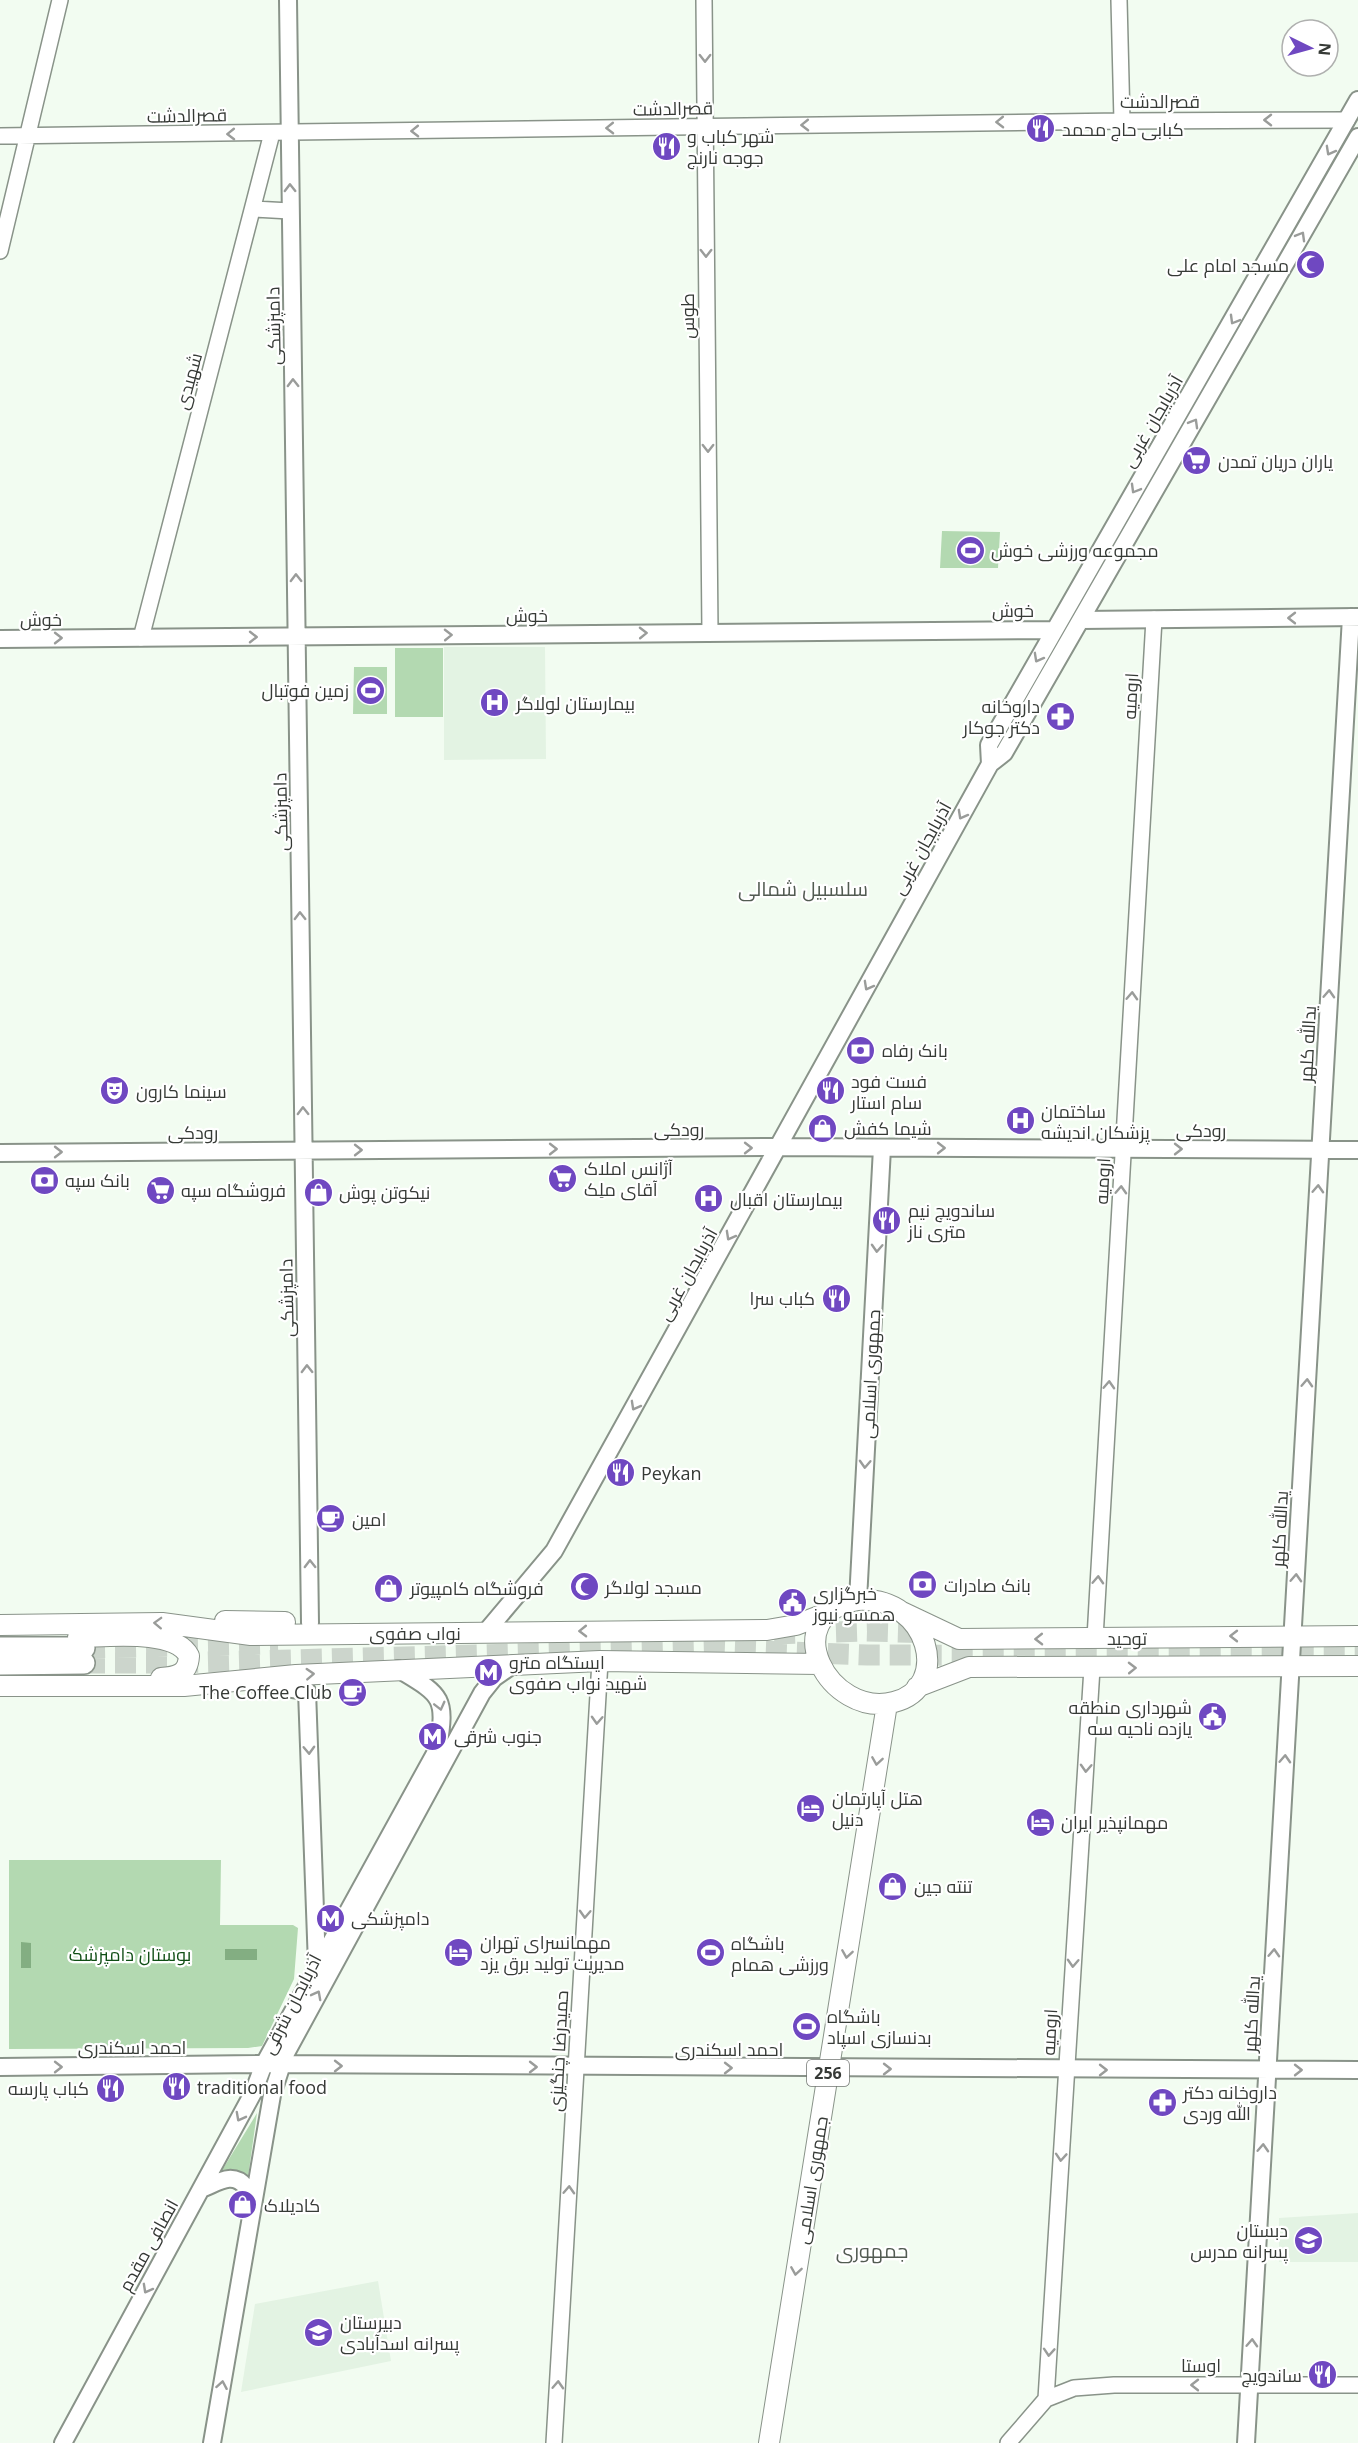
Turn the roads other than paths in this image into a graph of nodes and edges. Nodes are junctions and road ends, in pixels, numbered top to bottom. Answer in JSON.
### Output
{"nodes":[{"id":1,"x":60,"y":0,"type":"edge"},
{"id":2,"x":288,"y":0,"type":"edge"},
{"id":3,"x":704,"y":0,"type":"edge"},
{"id":4,"x":1119,"y":0,"type":"edge"},
{"id":5,"x":1358,"y":100,"type":"edge"},
{"id":6,"x":1122,"y":121,"type":"junction"},
{"id":7,"x":1353,"y":124,"type":"edge"},
{"id":8,"x":705,"y":127,"type":"junction"},
{"id":9,"x":289,"y":133,"type":"junction"},
{"id":10,"x":272,"y":134,"type":"junction"},
{"id":11,"x":0,"y":136,"type":"edge"},
{"id":12,"x":27,"y":136,"type":"junction"},
{"id":13,"x":1358,"y":137,"type":"edge"},
{"id":14,"x":253,"y":208,"type":"junction"},
{"id":15,"x":290,"y":211,"type":"junction"},
{"id":16,"x":0,"y":251,"type":"edge"},
{"id":17,"x":1354,"y":617,"type":"edge"},
{"id":18,"x":1154,"y":619,"type":"junction"},
{"id":19,"x":1081,"y":620,"type":"junction"},
{"id":20,"x":1054,"y":630,"type":"junction"},
{"id":21,"x":710,"y":633,"type":"junction"},
{"id":22,"x":296,"y":636,"type":"junction"},
{"id":23,"x":141,"y":638,"type":"junction"},
{"id":24,"x":0,"y":639,"type":"edge"},
{"id":25,"x":990,"y":764,"type":"junction"},
{"id":26,"x":778,"y":1147,"type":"junction"},
{"id":27,"x":882,"y":1148,"type":"junction"},
{"id":28,"x":1123,"y":1149,"type":"junction"},
{"id":29,"x":1320,"y":1149,"type":"junction"},
{"id":30,"x":1358,"y":1150,"type":"edge"},
{"id":31,"x":304,"y":1151,"type":"junction"},
{"id":32,"x":0,"y":1153,"type":"edge"},
{"id":33,"x":858,"y":1600,"type":"junction"},
{"id":34,"x":902,"y":1612,"type":"junction"},
{"id":35,"x":827,"y":1613,"type":"junction"},
{"id":36,"x":310,"y":1623,"type":"junction"},
{"id":37,"x":0,"y":1625,"type":"edge"},
{"id":38,"x":193,"y":1627,"type":"junction"},
{"id":39,"x":642,"y":1630,"type":"junction"},
{"id":40,"x":446,"y":1632,"type":"junction"},
{"id":41,"x":485,"y":1633,"type":"junction"},
{"id":42,"x":0,"y":1636,"type":"edge"},
{"id":43,"x":1292,"y":1636,"type":"junction"},
{"id":44,"x":1358,"y":1636,"type":"edge"},
{"id":45,"x":1095,"y":1638,"type":"junction"},
{"id":46,"x":0,"y":1648,"type":"edge"},
{"id":47,"x":600,"y":1661,"type":"junction"},
{"id":48,"x":640,"y":1662,"type":"junction"},
{"id":49,"x":0,"y":1664,"type":"edge"},
{"id":50,"x":514,"y":1664,"type":"junction"},
{"id":51,"x":820,"y":1664,"type":"junction"},
{"id":52,"x":1291,"y":1666,"type":"junction"},
{"id":53,"x":1358,"y":1666,"type":"edge"},
{"id":54,"x":1092,"y":1668,"type":"junction"},
{"id":55,"x":398,"y":1669,"type":"junction"},
{"id":56,"x":0,"y":1676,"type":"edge"},
{"id":57,"x":238,"y":1681,"type":"junction"},
{"id":58,"x":0,"y":1686,"type":"edge"},
{"id":59,"x":917,"y":1687,"type":"junction"},
{"id":60,"x":886,"y":1704,"type":"junction"},
{"id":61,"x":315,"y":1972,"type":"junction"},
{"id":62,"x":272,"y":2065,"type":"junction"},
{"id":63,"x":0,"y":2067,"type":"edge"},
{"id":64,"x":576,"y":2067,"type":"junction"},
{"id":65,"x":828,"y":2069,"type":"junction"},
{"id":66,"x":1067,"y":2069,"type":"junction"},
{"id":67,"x":1268,"y":2070,"type":"junction"},
{"id":68,"x":1358,"y":2070,"type":"edge"},
{"id":69,"x":201,"y":2189,"type":"junction"},
{"id":70,"x":254,"y":2199,"type":"junction"},
{"id":71,"x":1250,"y":2385,"type":"junction"},
{"id":72,"x":1358,"y":2385,"type":"edge"},
{"id":73,"x":1046,"y":2399,"type":"junction"},
{"id":74,"x":63,"y":2443,"type":"edge"},
{"id":75,"x":212,"y":2443,"type":"edge"},
{"id":76,"x":554,"y":2443,"type":"edge"},
{"id":77,"x":769,"y":2443,"type":"edge"},
{"id":78,"x":1008,"y":2443,"type":"edge"},
{"id":79,"x":1246,"y":2443,"type":"edge"}],
"edges":[{"from":1,"to":12,"type":"street"},
{"from":2,"to":9,"type":"main road","name":"دامپزشکی"},
{"from":3,"to":8,"type":"street","name":"طوس","one_way":true},
{"from":4,"to":6,"type":"street"},
{"from":5,"to":7,"type":"main road","name":"آذربایجان غربی"},
{"from":7,"to":6,"type":"street","name":"قصرالدشت","one_way":true},
{"from":6,"to":8,"type":"street","name":"قصرالدشت","one_way":true},
{"from":7,"to":20,"type":"main road","name":"آذربایجان غربی","one_way":true},
{"from":8,"to":9,"type":"street","name":"قصرالدشت","one_way":true},
{"from":8,"to":21,"type":"street","name":"طوس","one_way":true},
{"from":9,"to":10,"type":"street","name":"قصرالدشت"},
{"from":15,"to":9,"type":"main road","name":"دامپزشکی","one_way":true},
{"from":10,"to":12,"type":"street","name":"قصرالدشت","one_way":true},
{"from":10,"to":14,"type":"street","name":"شهیدی"},
{"from":11,"to":12,"type":"street","name":"قصرالدشت"},
{"from":12,"to":16,"type":"street"},
{"from":19,"to":13,"type":"main road","name":"آذربایجان غربی","one_way":true},
{"from":14,"to":15,"type":"street"},
{"from":14,"to":23,"type":"street","name":"شهیدی"},
{"from":22,"to":15,"type":"main road","name":"دامپزشکی","one_way":true},
{"from":17,"to":18,"type":"main road","one_way":true},
{"from":29,"to":17,"type":"main road","name":"یدالله کلهر","one_way":true},
{"from":18,"to":19,"type":"main road"},
{"from":28,"to":18,"type":"street","name":"ارومیه","one_way":true},
{"from":19,"to":25,"type":"main road","name":"آذربایجان غربی"},
{"from":20,"to":21,"type":"main road","name":"خوش"},
{"from":20,"to":25,"type":"main road","name":"آذربایجان غربی","one_way":true},
{"from":22,"to":21,"type":"main road","name":"خوش","one_way":true},
{"from":23,"to":22,"type":"main road","name":"خوش","one_way":true},
{"from":31,"to":22,"type":"main road","name":"دامپزشکی","one_way":true},
{"from":24,"to":23,"type":"main road","name":"خوش","one_way":true},
{"from":25,"to":26,"type":"main road","name":"آذربایجان غربی","one_way":true},
{"from":26,"to":27,"type":"main road","name":"رودکی"},
{"from":31,"to":26,"type":"main road","name":"رودکی","one_way":true},
{"from":26,"to":41,"type":"main road","name":"آذربایجان غربی","one_way":true},
{"from":27,"to":28,"type":"main road","name":"رودکی","one_way":true},
{"from":27,"to":33,"type":"main road","name":"جمهوری اسلامی","one_way":true},
{"from":28,"to":29,"type":"main road","name":"رودکی","one_way":true},
{"from":45,"to":28,"type":"street","name":"ارومیه","one_way":true},
{"from":29,"to":30,"type":"main road","name":"رودکی"},
{"from":43,"to":29,"type":"main road","name":"یدالله کلهر","one_way":true},
{"from":32,"to":31,"type":"main road","name":"رودکی","one_way":true},
{"from":36,"to":31,"type":"main road","name":"دامپزشکی","one_way":true},
{"from":33,"to":34,"type":"main road"},
{"from":33,"to":35,"type":"main road"},
{"from":45,"to":34,"type":"main road","name":"توحید","one_way":true},
{"from":34,"to":59,"type":"main road"},
{"from":35,"to":39,"type":"main road","name":"نواب صفوی"},
{"from":35,"to":51,"type":"main road"},
{"from":36,"to":38,"type":"main road"},
{"from":36,"to":40,"type":"main road"},
{"from":38,"to":37,"type":"main road","name":"نواب صفوی","one_way":true},
{"from":38,"to":40,"type":"main road","name":"نواب صفوی"},
{"from":39,"to":41,"type":"main road","name":"نواب صفوی","one_way":true},
{"from":39,"to":48,"type":"main road"},
{"from":40,"to":41,"type":"main road","name":"نواب صفوی"},
{"from":42,"to":56,"type":"main road"},
{"from":43,"to":44,"type":"main road","name":"توحید"},
{"from":43,"to":45,"type":"main road","name":"توحید","one_way":true},
{"from":43,"to":52,"type":"main road","name":"یدالله کلهر"},
{"from":46,"to":49,"type":"highway"},
{"from":47,"to":48,"type":"main road","name":"نواب صفوی"},
{"from":47,"to":50,"type":"main road","name":"نواب صفوی"},
{"from":47,"to":64,"type":"street","name":"حمیدرضا چنگیزی","one_way":true},
{"from":48,"to":51,"type":"main road","name":"نواب صفوی"},
{"from":50,"to":55,"type":"main road","name":"نواب صفوی"},
{"from":62,"to":50,"type":"main road","name":"آذربایجان شرقی","one_way":true},
{"from":51,"to":60,"type":"main road"},
{"from":52,"to":53,"type":"main road","name":"توحید"},
{"from":54,"to":52,"type":"main road","name":"توحید","one_way":true},
{"from":67,"to":52,"type":"main road","name":"یدالله کلهر","one_way":true},
{"from":54,"to":59,"type":"main road","name":"توحید"},
{"from":54,"to":66,"type":"street","name":"ارومیه","one_way":true},
{"from":57,"to":55,"type":"main road","name":"نواب صفوی","one_way":true},
{"from":55,"to":61,"type":"main road","name":"آذربایجان شرقی","one_way":true},
{"from":57,"to":58,"type":"main road","name":"نواب صفوی"},
{"from":57,"to":61,"type":"main road","one_way":true},
{"from":59,"to":60,"type":"main road"},
{"from":60,"to":65,"type":"main road","name":"جمهوری اسلامی","number":"256","one_way":true},
{"from":61,"to":62,"type":"main road","name":"آذربایجان شرقی"},
{"from":63,"to":62,"type":"main road","name":"احمد اسکندری","one_way":true},
{"from":62,"to":64,"type":"main road","name":"احمد اسکندری","one_way":true},
{"from":62,"to":69,"type":"main road","name":"انصافی مقدم","one_way":true},
{"from":62,"to":70,"type":"main road","name":"آذربایجان شرقی"},
{"from":64,"to":65,"type":"main road","name":"احمد اسکندری","one_way":true},
{"from":76,"to":64,"type":"street","name":"حمیدرضا چنگیزی","one_way":true},
{"from":65,"to":66,"type":"main road","name":"احمد اسکندری","one_way":true},
{"from":65,"to":77,"type":"main road","name":"جمهوری اسلامی","number":"256","one_way":true},
{"from":66,"to":67,"type":"main road","name":"احمد اسکندری","one_way":true},
{"from":66,"to":73,"type":"street","name":"ارومیه","one_way":true},
{"from":67,"to":68,"type":"main road","name":"احمد اسکندری","one_way":true},
{"from":71,"to":67,"type":"main road","name":"یدالله کلهر","one_way":true},
{"from":69,"to":70,"type":"main road"},
{"from":69,"to":74,"type":"main road","name":"انصافی مقدم","one_way":true},
{"from":75,"to":70,"type":"main road","name":"آذربایجان شرقی","one_way":true},
{"from":71,"to":72,"type":"street","name":"اوستا"},
{"from":71,"to":73,"type":"street","name":"اوستا","one_way":true},
{"from":71,"to":79,"type":"main road","name":"یدالله کلهر"},
{"from":73,"to":78,"type":"street"}]}
